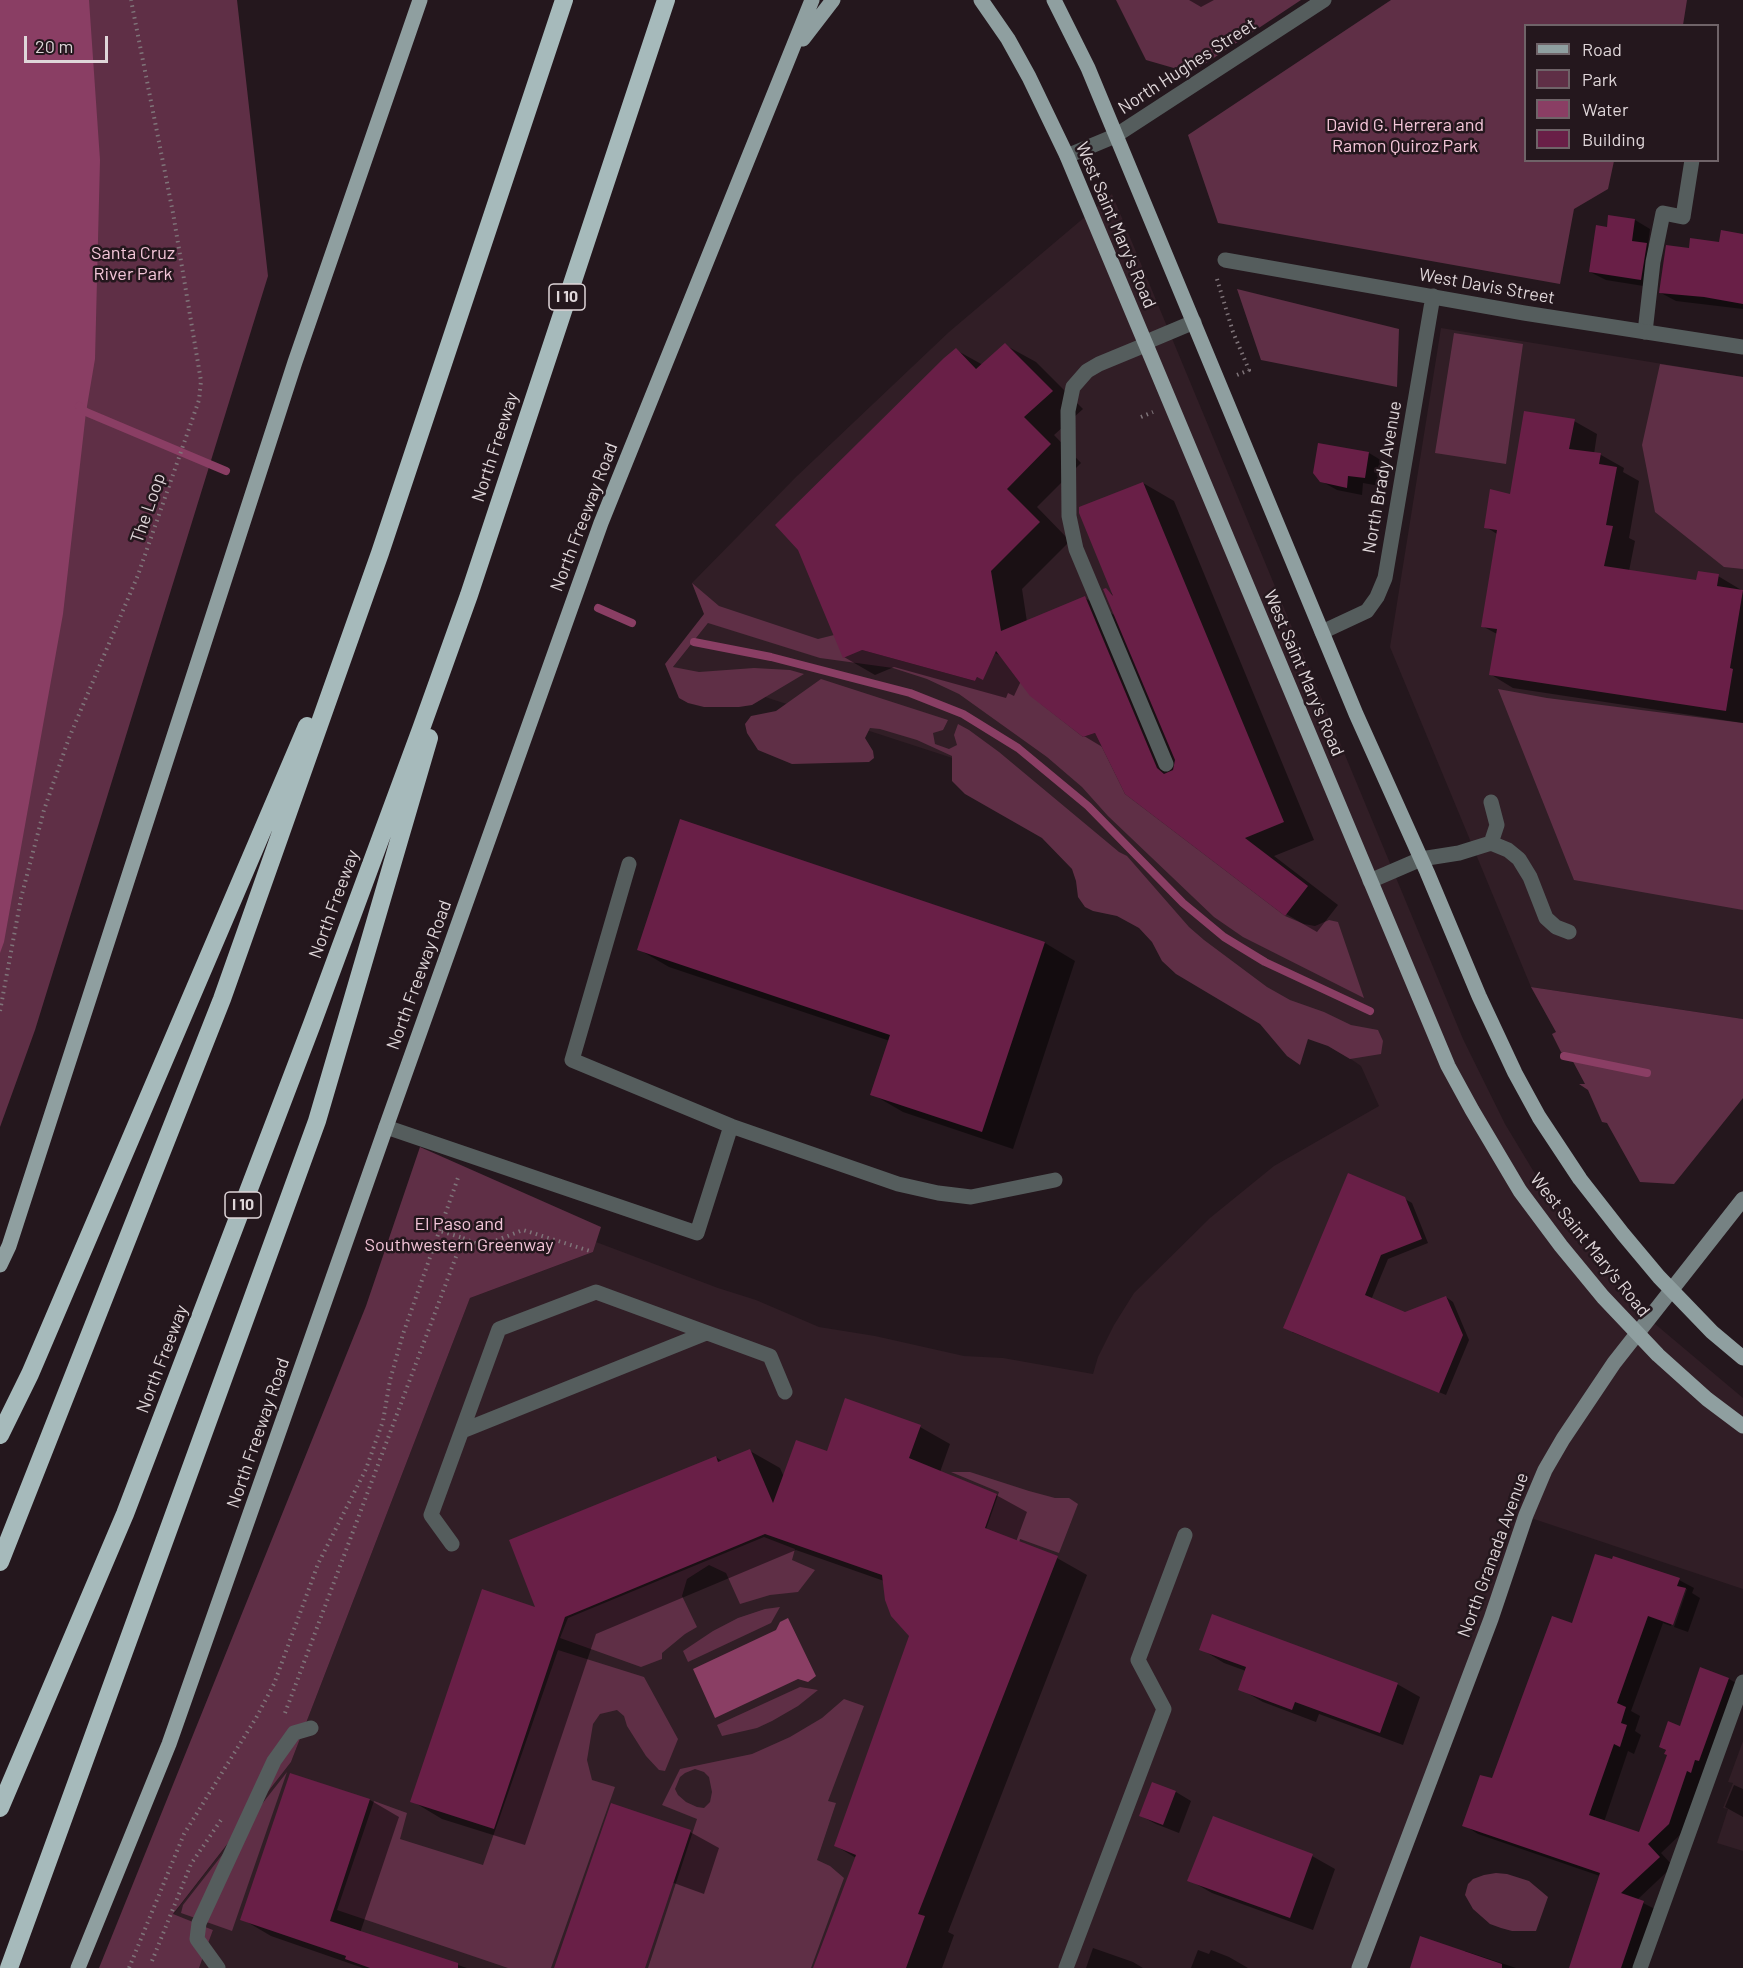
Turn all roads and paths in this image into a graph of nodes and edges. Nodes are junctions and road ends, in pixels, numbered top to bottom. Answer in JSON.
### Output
{"nodes":[{"id":1,"x":131,"y":0,"type":"edge"},
{"id":2,"x":420,"y":0,"type":"edge"},
{"id":3,"x":564,"y":0,"type":"edge"},
{"id":4,"x":666,"y":0,"type":"edge"},
{"id":5,"x":812,"y":0,"type":"edge"},
{"id":6,"x":833,"y":0,"type":"edge"},
{"id":7,"x":976,"y":0,"type":"edge"},
{"id":8,"x":1054,"y":0,"type":"edge"},
{"id":9,"x":1324,"y":0,"type":"edge"},
{"id":10,"x":986,"y":6,"type":"edge"},
{"id":11,"x":786,"y":67,"type":"junction"},
{"id":12,"x":1115,"y":136,"type":"junction"},
{"id":13,"x":1067,"y":156,"type":"junction"},
{"id":14,"x":1692,"y":162,"type":"edge"},
{"id":15,"x":1225,"y":260,"type":"dead end"},
{"id":16,"x":1216,"y":274,"type":"dead end"},
{"id":17,"x":1433,"y":296,"type":"junction"},
{"id":18,"x":1194,"y":322,"type":"junction"},
{"id":19,"x":1645,"y":332,"type":"junction"},
{"id":20,"x":1145,"y":344,"type":"junction"},
{"id":21,"x":1743,"y":347,"type":"edge"},
{"id":22,"x":1219,"y":383,"type":"junction"},
{"id":23,"x":1169,"y":405,"type":"junction"},
{"id":24,"x":1141,"y":417,"type":"dead end"},
{"id":25,"x":380,"y":553,"type":"junction"},
{"id":26,"x":469,"y":595,"type":"junction"},
{"id":27,"x":1322,"y":632,"type":"junction"},
{"id":28,"x":1166,"y":764,"type":"dead end"},
{"id":29,"x":1491,"y":802,"type":"dead end"},
{"id":30,"x":1491,"y":843,"type":"junction"},
{"id":31,"x":1421,"y":859,"type":"junction"},
{"id":32,"x":629,"y":864,"type":"dead end"},
{"id":33,"x":1370,"y":881,"type":"junction"},
{"id":34,"x":1569,"y":932,"type":"dead end"},
{"id":35,"x":0,"y":1011,"type":"edge"},
{"id":36,"x":731,"y":1126,"type":"junction"},
{"id":37,"x":386,"y":1127,"type":"junction"},
{"id":38,"x":466,"y":1155,"type":"junction"},
{"id":39,"x":1055,"y":1180,"type":"dead end"},
{"id":40,"x":1743,"y":1199,"type":"edge"},
{"id":41,"x":440,"y":1231,"type":"junction"},
{"id":42,"x":464,"y":1238,"type":"junction"},
{"id":43,"x":593,"y":1252,"type":"dead end"},
{"id":44,"x":0,"y":1265,"type":"edge"},
{"id":45,"x":1671,"y":1289,"type":"junction"},
{"id":46,"x":706,"y":1333,"type":"junction"},
{"id":47,"x":1637,"y":1334,"type":"junction"},
{"id":48,"x":1743,"y":1358,"type":"edge"},
{"id":49,"x":785,"y":1392,"type":"dead end"},
{"id":50,"x":1743,"y":1426,"type":"edge"},
{"id":51,"x":462,"y":1431,"type":"junction"},
{"id":52,"x":0,"y":1435,"type":"edge"},
{"id":53,"x":1185,"y":1535,"type":"dead end"},
{"id":54,"x":452,"y":1544,"type":"dead end"},
{"id":55,"x":0,"y":1562,"type":"edge"},
{"id":56,"x":1743,"y":1682,"type":"edge"},
{"id":57,"x":280,"y":1723,"type":"dead end"},
{"id":58,"x":311,"y":1728,"type":"dead end"},
{"id":59,"x":0,"y":1808,"type":"edge"},
{"id":60,"x":222,"y":1818,"type":"dead end"},
{"id":61,"x":152,"y":1961,"type":"dead end"},
{"id":62,"x":9,"y":1968,"type":"edge"},
{"id":63,"x":78,"y":1968,"type":"edge"},
{"id":64,"x":129,"y":1968,"type":"edge"},
{"id":65,"x":218,"y":1968,"type":"edge"},
{"id":66,"x":1066,"y":1968,"type":"edge"},
{"id":67,"x":1359,"y":1968,"type":"edge"},
{"id":68,"x":1640,"y":1968,"type":"edge"}],
"edges":[{"from":1,"to":35,"type":"path","name":"The Loop"},
{"from":2,"to":44,"type":"main road"},
{"from":3,"to":25,"type":"highway"},
{"from":4,"to":26,"type":"highway","name":"North Freeway","number":"I 10"},
{"from":5,"to":11,"type":"main road","name":"North Freeway Road"},
{"from":6,"to":11,"type":"main road"},
{"from":7,"to":10,"type":"main road"},
{"from":8,"to":12,"type":"main road","name":"West Saint Mary's Road"},
{"from":9,"to":12,"type":"street","name":"North Hughes Street"},
{"from":10,"to":13,"type":"main road","name":"West Saint Mary's Road"},
{"from":11,"to":37,"type":"main road","name":"North Freeway Road"},
{"from":12,"to":13,"type":"street","name":"North Hughes Street"},
{"from":12,"to":18,"type":"main road","name":"West Saint Mary's Road"},
{"from":13,"to":20,"type":"main road","name":"West Saint Mary's Road"},
{"from":14,"to":19,"type":"street"},
{"from":15,"to":17,"type":"street","name":"West Davis Street"},
{"from":16,"to":22,"type":"path"},
{"from":17,"to":19,"type":"street","name":"West Davis Street"},
{"from":17,"to":27,"type":"street","name":"North Brady Avenue"},
{"from":18,"to":20,"type":"street"},
{"from":18,"to":22,"type":"main road","name":"West Saint Mary's Road"},
{"from":19,"to":21,"type":"street","name":"West Davis Street"},
{"from":20,"to":23,"type":"main road","name":"West Saint Mary's Road"},
{"from":20,"to":28,"type":"street"},
{"from":22,"to":27,"type":"main road","name":"West Saint Mary's Road"},
{"from":23,"to":24,"type":"path"},
{"from":23,"to":33,"type":"main road","name":"West Saint Mary's Road"},
{"from":25,"to":52,"type":"highway"},
{"from":25,"to":55,"type":"highway"},
{"from":26,"to":59,"type":"highway","name":"North Freeway","number":"I 10"},
{"from":26,"to":62,"type":"highway"},
{"from":27,"to":31,"type":"main road","name":"West Saint Mary's Road"},
{"from":29,"to":30,"type":"street"},
{"from":30,"to":31,"type":"street"},
{"from":30,"to":34,"type":"street"},
{"from":31,"to":33,"type":"street"},
{"from":31,"to":45,"type":"main road","name":"West Saint Mary's Road"},
{"from":32,"to":36,"type":"street"},
{"from":33,"to":47,"type":"main road","name":"West Saint Mary's Road"},
{"from":36,"to":38,"type":"street"},
{"from":36,"to":39,"type":"street"},
{"from":37,"to":38,"type":"street"},
{"from":37,"to":63,"type":"main road","name":"North Freeway Road"},
{"from":38,"to":41,"type":"path"},
{"from":40,"to":45,"type":"main road","name":"North Granada Avenue"},
{"from":41,"to":42,"type":"path"},
{"from":41,"to":64,"type":"path"},
{"from":42,"to":43,"type":"path"},
{"from":42,"to":57,"type":"path"},
{"from":45,"to":47,"type":"main road","name":"North Granada Avenue"},
{"from":45,"to":48,"type":"main road","name":"West Saint Mary's Road"},
{"from":46,"to":49,"type":"street"},
{"from":46,"to":51,"type":"street"},
{"from":46,"to":51,"type":"street"},
{"from":47,"to":50,"type":"main road","name":"West Saint Mary's Road"},
{"from":47,"to":67,"type":"main road","name":"North Granada Avenue"},
{"from":51,"to":54,"type":"street"},
{"from":53,"to":66,"type":"street"},
{"from":56,"to":68,"type":"street"},
{"from":58,"to":65,"type":"street"},
{"from":60,"to":61,"type":"path"}]}
